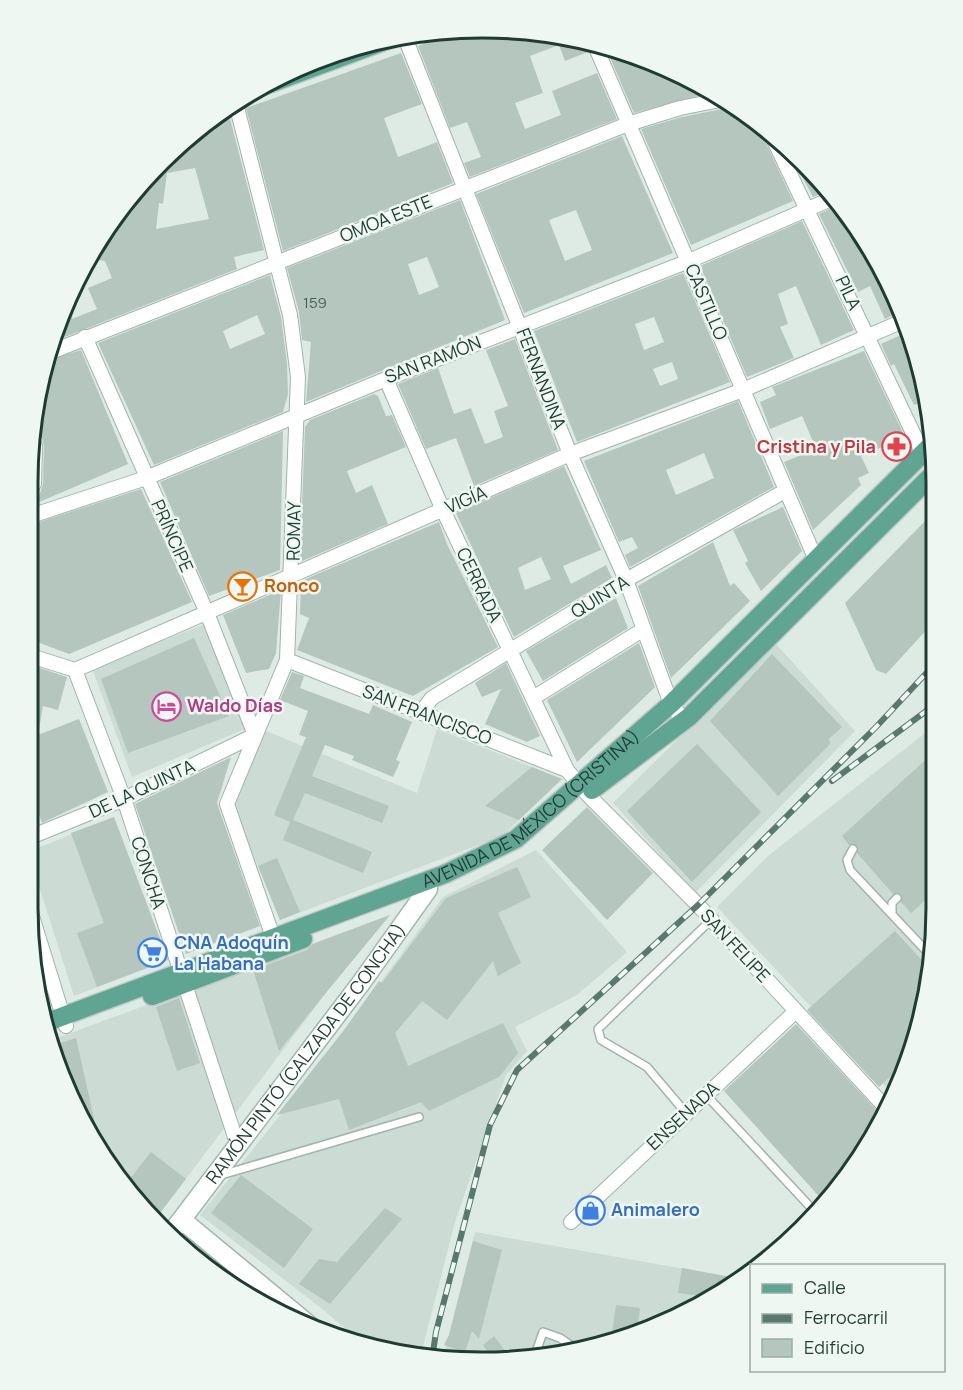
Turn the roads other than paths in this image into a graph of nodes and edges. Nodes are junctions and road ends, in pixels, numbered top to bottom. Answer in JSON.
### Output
{"nodes":[{"id":1,"x":407,"y":44,"type":"edge"},
{"id":2,"x":598,"y":54,"type":"edge"},
{"id":3,"x":712,"y":102,"type":"edge"},
{"id":4,"x":238,"y":110,"type":"edge"},
{"id":5,"x":628,"y":124,"type":"junction"},
{"id":6,"x":782,"y":155,"type":"edge"},
{"id":7,"x":465,"y":187,"type":"junction"},
{"id":8,"x":825,"y":201,"type":"edge"},
{"id":9,"x":808,"y":208,"type":"junction"},
{"id":10,"x":689,"y":261,"type":"junction"},
{"id":11,"x":276,"y":264,"type":"junction"},
{"id":12,"x":896,"y":324,"type":"edge"},
{"id":13,"x":520,"y":327,"type":"junction"},
{"id":14,"x":85,"y":337,"type":"junction"},
{"id":15,"x":869,"y":337,"type":"junction"},
{"id":16,"x":58,"y":349,"type":"edge"},
{"id":17,"x":386,"y":379,"type":"junction"},
{"id":18,"x":743,"y":390,"type":"junction"},
{"id":19,"x":296,"y":417,"type":"junction"},
{"id":20,"x":925,"y":451,"type":"edge"},
{"id":21,"x":570,"y":454,"type":"junction"},
{"id":22,"x":146,"y":478,"type":"junction"},
{"id":23,"x":926,"y":482,"type":"edge"},
{"id":24,"x":785,"y":491,"type":"junction"},
{"id":25,"x":442,"y":510,"type":"junction"},
{"id":26,"x":38,"y":514,"type":"edge"},
{"id":27,"x":816,"y":560,"type":"junction"},
{"id":28,"x":293,"y":576,"type":"junction"},
{"id":29,"x":626,"y":580,"type":"junction"},
{"id":30,"x":207,"y":613,"type":"junction"},
{"id":31,"x":644,"y":629,"type":"junction"},
{"id":32,"x":511,"y":652,"type":"junction"},
{"id":33,"x":38,"y":658,"type":"edge"},
{"id":34,"x":287,"y":660,"type":"junction"},
{"id":35,"x":75,"y":670,"type":"junction"},
{"id":36,"x":533,"y":698,"type":"junction"},
{"id":37,"x":671,"y":704,"type":"junction"},
{"id":38,"x":421,"y":712,"type":"junction"},
{"id":39,"x":684,"y":721,"type":"junction"},
{"id":40,"x":255,"y":735,"type":"junction"},
{"id":41,"x":567,"y":770,"type":"junction"},
{"id":42,"x":583,"y":790,"type":"junction"},
{"id":43,"x":124,"y":799,"type":"junction"},
{"id":44,"x":38,"y":834,"type":"edge"},
{"id":45,"x":853,"y":849,"type":"dead end"},
{"id":46,"x":445,"y":874,"type":"junction"},
{"id":47,"x":428,"y":889,"type":"junction"},
{"id":48,"x":897,"y":898,"type":"dead end"},
{"id":49,"x":892,"y":912,"type":"junction"},
{"id":50,"x":711,"y":920,"type":"junction"},
{"id":51,"x":38,"y":936,"type":"edge"},
{"id":52,"x":276,"y":943,"type":"junction"},
{"id":53,"x":924,"y":948,"type":"edge"},
{"id":54,"x":183,"y":978,"type":"junction"},
{"id":55,"x":796,"y":1011,"type":"junction"},
{"id":56,"x":64,"y":1021,"type":"junction"},
{"id":57,"x":53,"y":1023,"type":"edge"},
{"id":58,"x":54,"y":1028,"type":"edge"},
{"id":59,"x":706,"y":1095,"type":"junction"},
{"id":60,"x":882,"y":1100,"type":"edge"},
{"id":61,"x":686,"y":1113,"type":"junction"},
{"id":62,"x":419,"y":1116,"type":"dead end"},
{"id":63,"x":238,"y":1146,"type":"junction"},
{"id":64,"x":216,"y":1176,"type":"junction"},
{"id":65,"x":810,"y":1206,"type":"edge"},
{"id":66,"x":182,"y":1220,"type":"junction"},
{"id":67,"x":571,"y":1221,"type":"dead end"},
{"id":68,"x":175,"y":1229,"type":"edge"},
{"id":69,"x":290,"y":1309,"type":"edge"},
{"id":70,"x":569,"y":1344,"type":"edge"},
{"id":71,"x":537,"y":1349,"type":"edge"}],
"edges":[{"from":1,"to":7,"type":"street","name":"FERNANDINA"},
{"from":2,"to":5,"type":"street","name":"CASTILLO"},
{"from":3,"to":5,"type":"street","name":"OMOA ESTE"},
{"from":4,"to":11,"type":"street","name":"ROMAY"},
{"from":5,"to":7,"type":"street","name":"OMOA ESTE"},
{"from":5,"to":10,"type":"street","name":"CASTILLO"},
{"from":6,"to":9,"type":"street","name":"PILA"},
{"from":7,"to":11,"type":"street","name":"OMOA ESTE"},
{"from":7,"to":13,"type":"street","name":"FERNANDINA"},
{"from":8,"to":9,"type":"street","name":"SAN RAMÓN"},
{"from":9,"to":10,"type":"street","name":"SAN RAMÓN"},
{"from":9,"to":15,"type":"street","name":"PILA"},
{"from":10,"to":13,"type":"street","name":"SAN RAMÓN"},
{"from":10,"to":18,"type":"street","name":"CASTILLO"},
{"from":11,"to":14,"type":"street","name":"OMOA ESTE"},
{"from":11,"to":19,"type":"street","name":"ROMAY"},
{"from":12,"to":15,"type":"street","name":"VIGÍA"},
{"from":13,"to":17,"type":"street","name":"SAN RAMÓN"},
{"from":13,"to":21,"type":"street","name":"FERNANDINA"},
{"from":14,"to":16,"type":"street","name":"OMOA ESTE"},
{"from":14,"to":22,"type":"street","name":"PRÍNCIPE"},
{"from":15,"to":18,"type":"street","name":"VIGÍA"},
{"from":15,"to":20,"type":"street","name":"PILA"},
{"from":17,"to":19,"type":"street","name":"SAN RAMÓN"},
{"from":17,"to":25,"type":"street","name":"CERRADA"},
{"from":18,"to":21,"type":"street","name":"VIGÍA"},
{"from":18,"to":24,"type":"street","name":"CASTILLO"},
{"from":19,"to":22,"type":"street","name":"SAN RAMÓN"},
{"from":19,"to":28,"type":"street","name":"ROMAY"},
{"from":20,"to":27,"type":"main road","name":"AVENIDA DE MÉXICO (CRISTINA)"},
{"from":21,"to":25,"type":"street","name":"VIGÍA"},
{"from":21,"to":29,"type":"street","name":"FERNANDINA"},
{"from":22,"to":26,"type":"street","name":"SAN RAMÓN"},
{"from":22,"to":30,"type":"street","name":"PRÍNCIPE"},
{"from":23,"to":39,"type":"main road","name":"AVENIDA DE MÉXICO (CRISTINA)"},
{"from":24,"to":27,"type":"street","name":"CASTILLO"},
{"from":24,"to":29,"type":"street","name":"QUINTA"},
{"from":25,"to":28,"type":"street","name":"VIGÍA"},
{"from":25,"to":32,"type":"street","name":"CERRADA"},
{"from":27,"to":37,"type":"main road","name":"AVENIDA DE MÉXICO (CRISTINA)"},
{"from":28,"to":30,"type":"street","name":"VIGÍA"},
{"from":28,"to":34,"type":"street","name":"ROMAY"},
{"from":29,"to":31,"type":"street","name":"FERNANDINA"},
{"from":29,"to":32,"type":"street","name":"QUINTA"},
{"from":30,"to":35,"type":"street","name":"VIGÍA"},
{"from":30,"to":40,"type":"street","name":"PRÍNCIPE"},
{"from":31,"to":36,"type":"street"},
{"from":31,"to":37,"type":"street","name":"FERNANDINA"},
{"from":32,"to":36,"type":"street","name":"CERRADA"},
{"from":32,"to":38,"type":"street","name":"QUINTA"},
{"from":33,"to":35,"type":"street"},
{"from":34,"to":38,"type":"street","name":"SAN FRANCISCO"},
{"from":34,"to":40,"type":"street","name":"ROMAY"},
{"from":35,"to":43,"type":"street","name":"CONCHA"},
{"from":36,"to":41,"type":"street","name":"CERRADA"},
{"from":37,"to":39,"type":"street","name":"FERNANDINA"},
{"from":37,"to":42,"type":"main road","name":"AVENIDA DE MÉXICO (CRISTINA)"},
{"from":38,"to":41,"type":"street","name":"SAN FRANCISCO"},
{"from":39,"to":42,"type":"main road","name":"AVENIDA DE MÉXICO (CRISTINA)"},
{"from":40,"to":43,"type":"street","name":"DE LA QUINTA"},
{"from":40,"to":52,"type":"street","name":"ROMAY"},
{"from":41,"to":42,"type":"street","name":"CERRADA"},
{"from":42,"to":46,"type":"main road","name":"AVENIDA DE MÉXICO (CRISTINA)"},
{"from":42,"to":47,"type":"main road","name":"AVENIDA DE MÉXICO (CRISTINA)"},
{"from":42,"to":50,"type":"street","name":"SAN FELIPE"},
{"from":43,"to":44,"type":"street","name":"DE LA QUINTA"},
{"from":43,"to":54,"type":"street","name":"CONCHA"},
{"from":45,"to":49,"type":"lane"},
{"from":46,"to":47,"type":"main road","name":"RAMÓN PINTÓ (CALZADA DE CONCHA)"},
{"from":46,"to":52,"type":"main road","name":"AVENIDA DE MÉXICO (CRISTINA)"},
{"from":47,"to":52,"type":"main road","name":"AVENIDA DE MÉXICO (CRISTINA)"},
{"from":47,"to":63,"type":"main road","name":"RAMÓN PINTÓ (CALZADA DE CONCHA)"},
{"from":48,"to":49,"type":"lane"},
{"from":49,"to":53,"type":"lane"},
{"from":50,"to":55,"type":"street","name":"SAN FELIPE"},
{"from":50,"to":61,"type":"lane"},
{"from":51,"to":56,"type":"street"},
{"from":52,"to":54,"type":"main road","name":"AVENIDA DE MÉXICO (CRISTINA)"},
{"from":54,"to":56,"type":"main road","name":"AVENIDA DE MÉXICO (CRISTINA)"},
{"from":54,"to":63,"type":"street","name":"CONCHA"},
{"from":55,"to":59,"type":"street","name":"ENSENADA"},
{"from":55,"to":60,"type":"street","name":"SAN FELIPE"},
{"from":56,"to":57,"type":"main road","name":"AVENIDA DE MÉXICO (CRISTINA)"},
{"from":56,"to":58,"type":"main road","name":"AVENIDA DE MÉXICO (CRISTINA)"},
{"from":59,"to":61,"type":"street","name":"ENSENADA"},
{"from":59,"to":65,"type":"lane"},
{"from":61,"to":67,"type":"street","name":"ENSENADA"},
{"from":62,"to":64,"type":"lane"},
{"from":63,"to":64,"type":"main road","name":"RAMÓN PINTÓ (CALZADA DE CONCHA)"},
{"from":64,"to":66,"type":"main road","name":"RAMÓN PINTÓ (CALZADA DE CONCHA)"},
{"from":66,"to":68,"type":"main road","name":"RAMÓN PINTÓ (CALZADA DE CONCHA)"},
{"from":66,"to":69,"type":"main road"},
{"from":70,"to":71,"type":"lane"}]}
